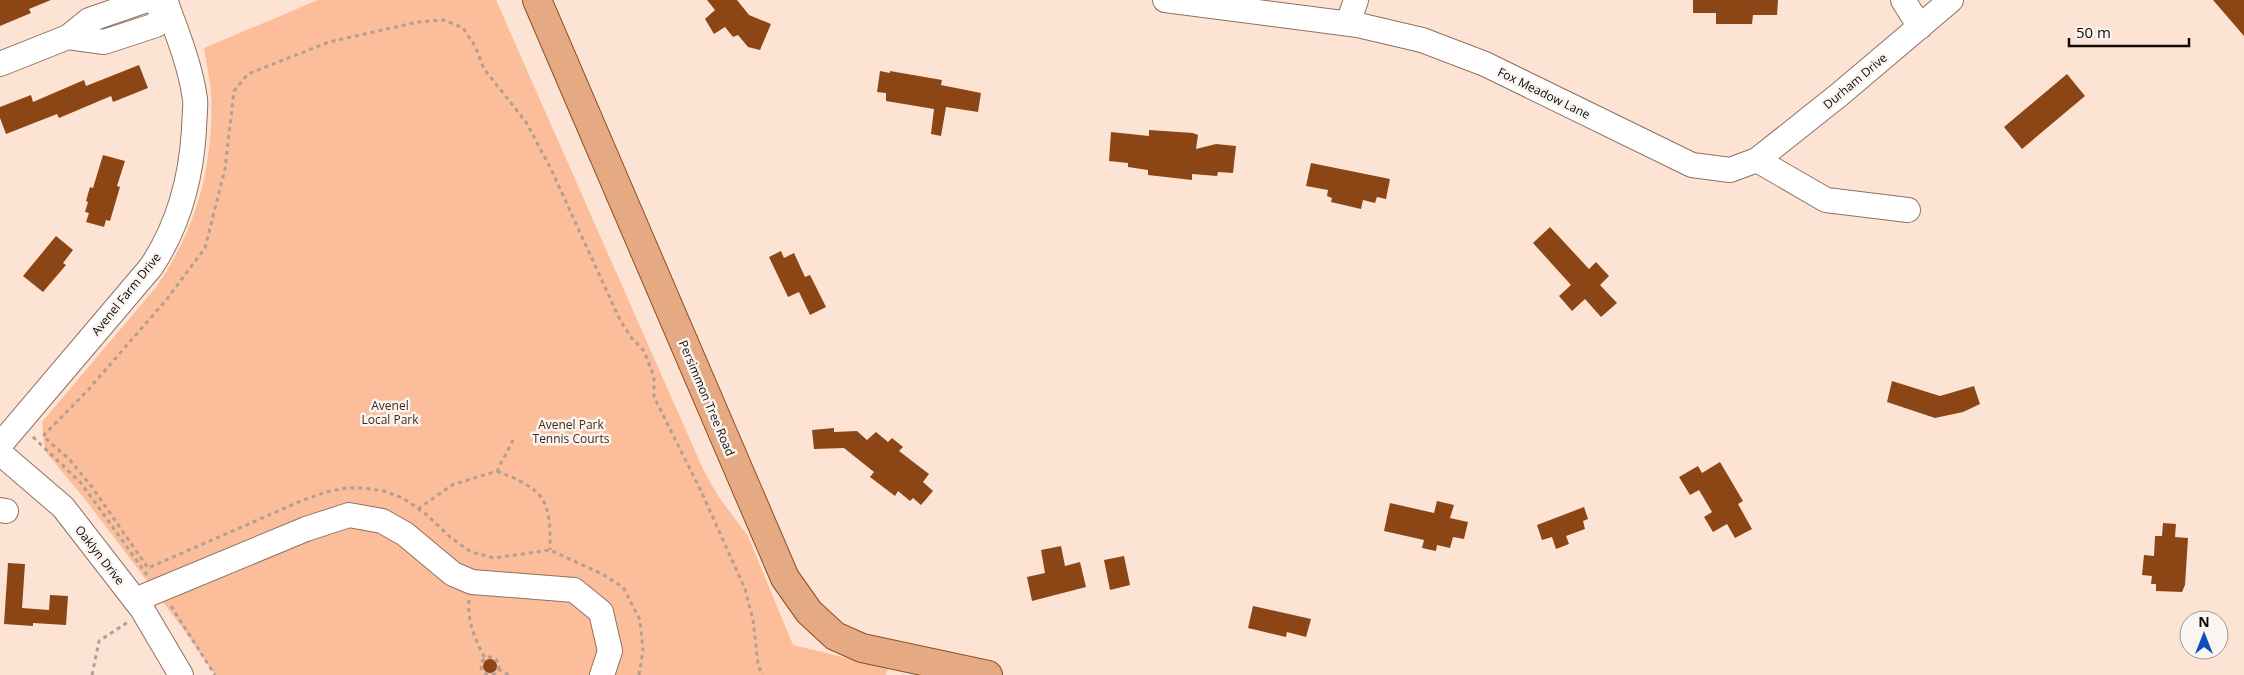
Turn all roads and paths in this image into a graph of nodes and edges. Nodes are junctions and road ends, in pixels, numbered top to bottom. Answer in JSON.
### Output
{"nodes":[{"id":1,"x":537,"y":0,"type":"edge"},
{"id":2,"x":1165,"y":0,"type":"edge"},
{"id":3,"x":1356,"y":0,"type":"edge"},
{"id":4,"x":1903,"y":0,"type":"edge"},
{"id":5,"x":1951,"y":0,"type":"edge"},
{"id":6,"x":166,"y":2,"type":"edge"},
{"id":7,"x":1348,"y":23,"type":"junction"},
{"id":8,"x":1920,"y":27,"type":"junction"},
{"id":9,"x":0,"y":64,"type":"edge"},
{"id":10,"x":1757,"y":160,"type":"junction"},
{"id":11,"x":1908,"y":210,"type":"dead end"},
{"id":12,"x":16,"y":426,"type":"junction"},
{"id":13,"x":513,"y":440,"type":"dead end"},
{"id":14,"x":0,"y":445,"type":"edge"},
{"id":15,"x":0,"y":452,"type":"edge"},
{"id":16,"x":497,"y":471,"type":"junction"},
{"id":17,"x":418,"y":509,"type":"dead end"},
{"id":18,"x":550,"y":550,"type":"dead end"},
{"id":19,"x":148,"y":568,"type":"dead end"},
{"id":20,"x":472,"y":582,"type":"junction"},
{"id":21,"x":160,"y":590,"type":"junction"},
{"id":22,"x":139,"y":607,"type":"junction"},
{"id":23,"x":485,"y":658,"type":"junction"},
{"id":24,"x":498,"y":670,"type":"junction"},
{"id":25,"x":92,"y":675,"type":"edge"},
{"id":26,"x":180,"y":675,"type":"edge"},
{"id":27,"x":215,"y":675,"type":"edge"},
{"id":28,"x":509,"y":675,"type":"edge"},
{"id":29,"x":602,"y":675,"type":"edge"},
{"id":30,"x":762,"y":675,"type":"edge"},
{"id":31,"x":988,"y":675,"type":"edge"}],
"edges":[{"from":1,"to":31,"type":"main road","name":"Persimmon Tree Road"},
{"from":2,"to":7,"type":"street","name":"Fox Meadow Lane"},
{"from":3,"to":7,"type":"street"},
{"from":4,"to":8,"type":"street"},
{"from":5,"to":8,"type":"street","name":"Durham Drive"},
{"from":6,"to":9,"type":"street"},
{"from":6,"to":12,"type":"street","name":"Avenel Farm Drive"},
{"from":7,"to":10,"type":"street","name":"Fox Meadow Lane"},
{"from":8,"to":10,"type":"street","name":"Durham Drive"},
{"from":10,"to":11,"type":"street"},
{"from":12,"to":14,"type":"street","name":"Avenel Farm Drive"},
{"from":12,"to":21,"type":"path"},
{"from":13,"to":16,"type":"path"},
{"from":15,"to":22,"type":"street","name":"Oaklyn Drive"},
{"from":16,"to":17,"type":"path"},
{"from":16,"to":18,"type":"path"},
{"from":19,"to":30,"type":"path"},
{"from":20,"to":21,"type":"street"},
{"from":20,"to":23,"type":"path"},
{"from":20,"to":29,"type":"street"},
{"from":21,"to":22,"type":"street"},
{"from":21,"to":27,"type":"path"},
{"from":22,"to":25,"type":"path"},
{"from":22,"to":26,"type":"street","name":"Oaklyn Drive"},
{"from":23,"to":24,"type":"path"},
{"from":23,"to":24,"type":"path"},
{"from":24,"to":28,"type":"path"}]}
